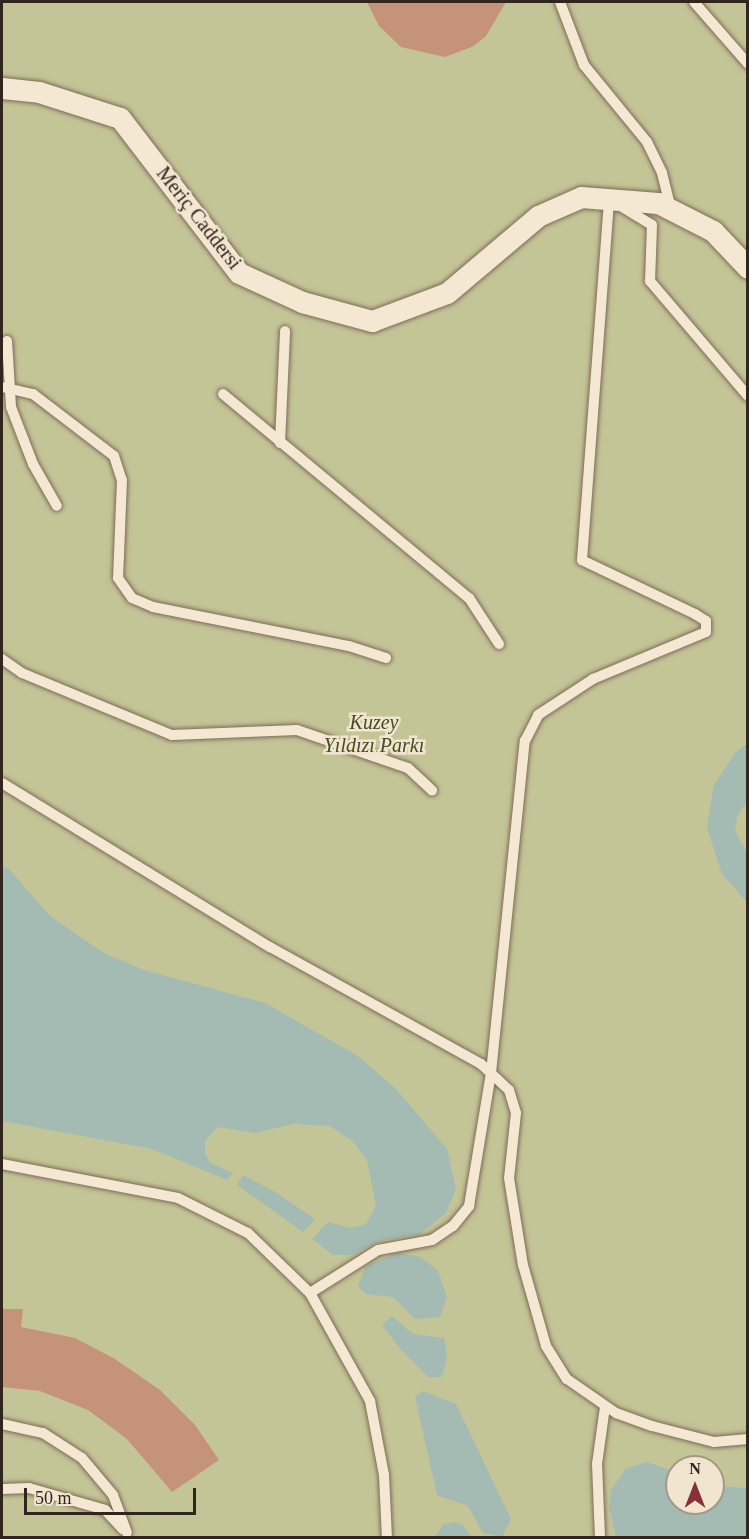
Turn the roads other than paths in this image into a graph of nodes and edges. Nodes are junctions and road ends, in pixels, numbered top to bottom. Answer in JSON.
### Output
{"nodes":[{"id":1,"x":560,"y":2,"type":"edge"},
{"id":2,"x":694,"y":2,"type":"edge"},
{"id":3,"x":747,"y":64,"type":"edge"},
{"id":4,"x":2,"y":88,"type":"edge"},
{"id":5,"x":609,"y":199,"type":"junction"},
{"id":6,"x":671,"y":209,"type":"junction"},
{"id":7,"x":747,"y":268,"type":"edge"},
{"id":8,"x":285,"y":331,"type":"dead end"},
{"id":9,"x":7,"y":341,"type":"dead end"},
{"id":10,"x":4,"y":387,"type":"edge"},
{"id":11,"x":223,"y":394,"type":"dead end"},
{"id":12,"x":747,"y":396,"type":"edge"},
{"id":13,"x":279,"y":442,"type":"junction"},
{"id":14,"x":57,"y":506,"type":"dead end"},
{"id":15,"x":499,"y":644,"type":"dead end"},
{"id":16,"x":2,"y":658,"type":"edge"},
{"id":17,"x":386,"y":658,"type":"dead end"},
{"id":18,"x":2,"y":783,"type":"edge"},
{"id":19,"x":432,"y":790,"type":"dead end"},
{"id":20,"x":491,"y":1073,"type":"junction"},
{"id":21,"x":2,"y":1164,"type":"edge"},
{"id":22,"x":310,"y":1293,"type":"junction"},
{"id":23,"x":605,"y":1407,"type":"junction"},
{"id":24,"x":2,"y":1424,"type":"edge"},
{"id":25,"x":747,"y":1439,"type":"edge"},
{"id":26,"x":2,"y":1489,"type":"edge"},
{"id":27,"x":129,"y":1535,"type":"edge"},
{"id":28,"x":387,"y":1538,"type":"edge"},
{"id":29,"x":600,"y":1538,"type":"edge"}],
"edges":[{"from":1,"to":6,"type":"lane"},
{"from":2,"to":3,"type":"lane"},
{"from":4,"to":5,"type":"street","name":"Meriç Caddersi"},
{"from":5,"to":6,"type":"street","name":"Meriç Caddersi"},
{"from":5,"to":12,"type":"lane"},
{"from":5,"to":20,"type":"lane"},
{"from":6,"to":7,"type":"street","name":"Meriç Caddersi"},
{"from":8,"to":13,"type":"lane"},
{"from":9,"to":10,"type":"lane"},
{"from":10,"to":14,"type":"lane"},
{"from":10,"to":17,"type":"lane"},
{"from":11,"to":13,"type":"lane"},
{"from":13,"to":15,"type":"lane"},
{"from":16,"to":19,"type":"lane"},
{"from":18,"to":20,"type":"lane"},
{"from":20,"to":22,"type":"lane"},
{"from":20,"to":23,"type":"lane"},
{"from":21,"to":22,"type":"lane"},
{"from":22,"to":28,"type":"lane"},
{"from":23,"to":25,"type":"lane"},
{"from":23,"to":29,"type":"lane"},
{"from":24,"to":27,"type":"lane"},
{"from":26,"to":27,"type":"lane"}]}
